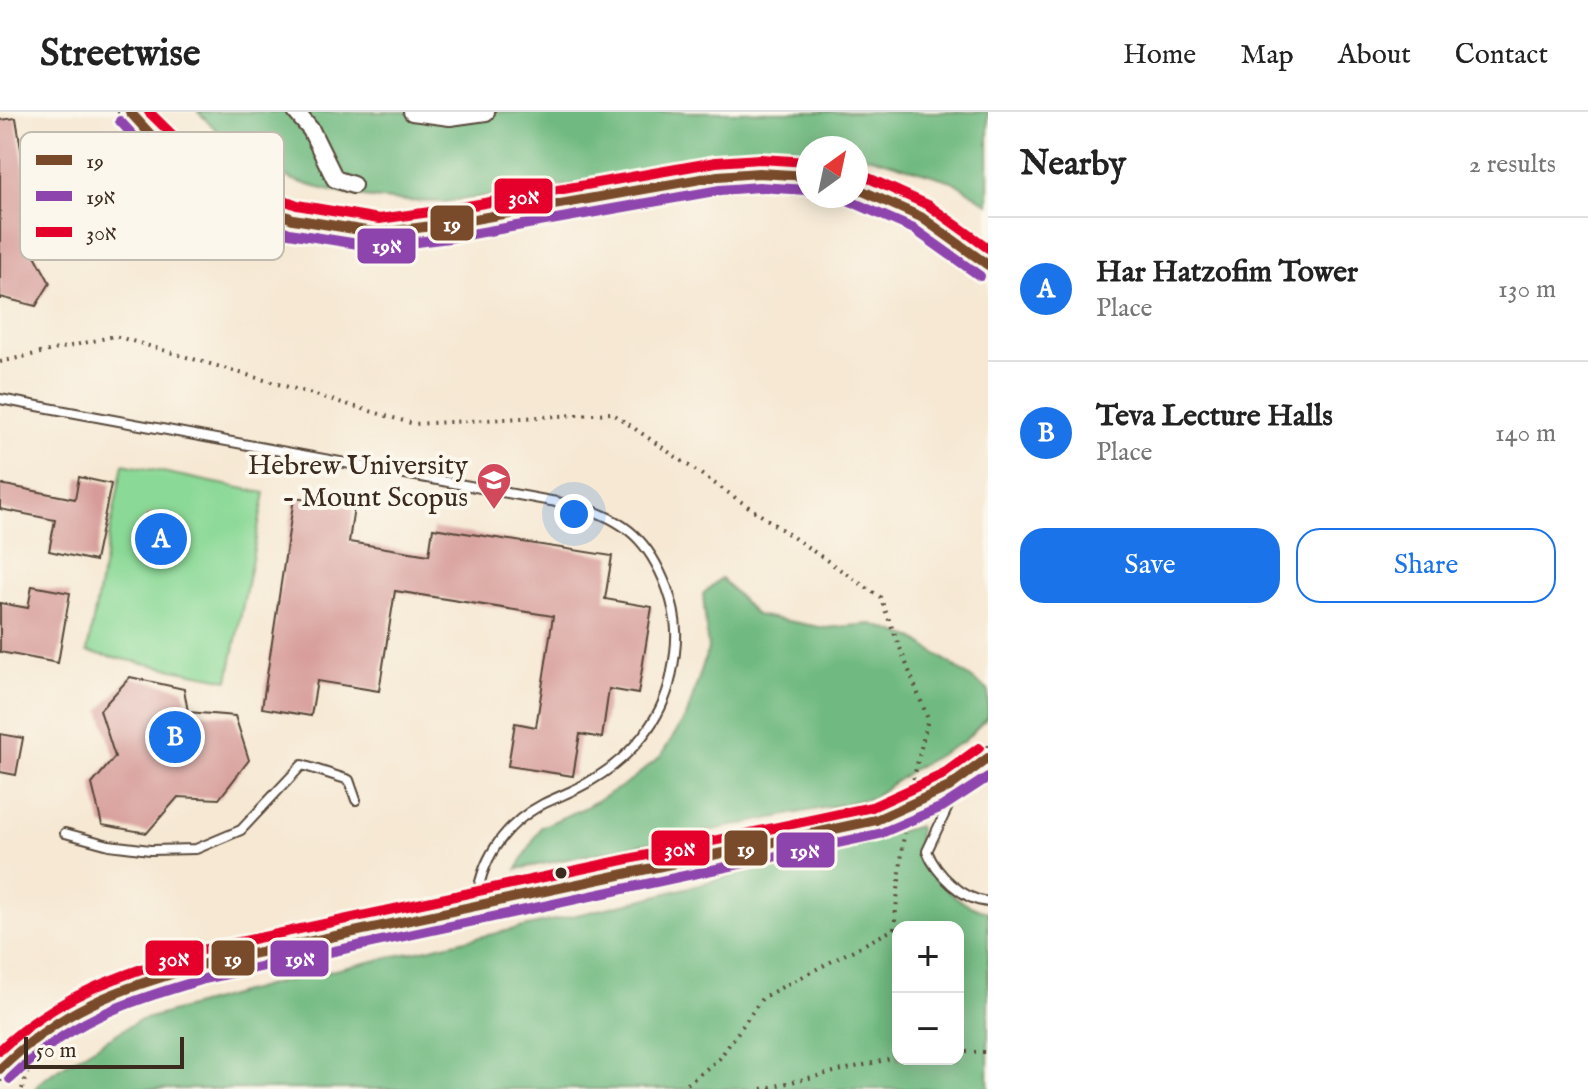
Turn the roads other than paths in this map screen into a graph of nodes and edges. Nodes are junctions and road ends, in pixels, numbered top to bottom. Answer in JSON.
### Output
{"nodes":[{"id":1,"x":130,"y":112,"type":"edge"},
{"id":2,"x":296,"y":112,"type":"edge"},
{"id":3,"x":412,"y":112,"type":"edge"},
{"id":4,"x":486,"y":112,"type":"edge"},
{"id":5,"x":148,"y":132,"type":"edge"},
{"id":6,"x":796,"y":175,"type":"edge"},
{"id":7,"x":353,"y":185,"type":"dead end"},
{"id":8,"x":868,"y":193,"type":"edge"},
{"id":9,"x":284,"y":215,"type":"edge"},
{"id":10,"x":988,"y":265,"type":"edge"},
{"id":11,"x":0,"y":399,"type":"edge"},
{"id":12,"x":988,"y":758,"type":"edge"},
{"id":13,"x":961,"y":781,"type":"junction"},
{"id":14,"x":356,"y":800,"type":"dead end"},
{"id":15,"x":65,"y":833,"type":"dead end"},
{"id":16,"x":988,"y":902,"type":"edge"},
{"id":17,"x":475,"y":906,"type":"junction"},
{"id":18,"x":0,"y":1069,"type":"edge"}],
"edges":[{"from":1,"to":5,"type":"street"},
{"from":2,"to":7,"type":"street"},
{"from":3,"to":4,"type":"street"},
{"from":6,"to":9,"type":"street"},
{"from":8,"to":10,"type":"street"},
{"from":11,"to":17,"type":"lane"},
{"from":12,"to":13,"type":"street"},
{"from":13,"to":16,"type":"lane"},
{"from":13,"to":17,"type":"street"},
{"from":14,"to":15,"type":"lane"},
{"from":17,"to":18,"type":"street"}]}
